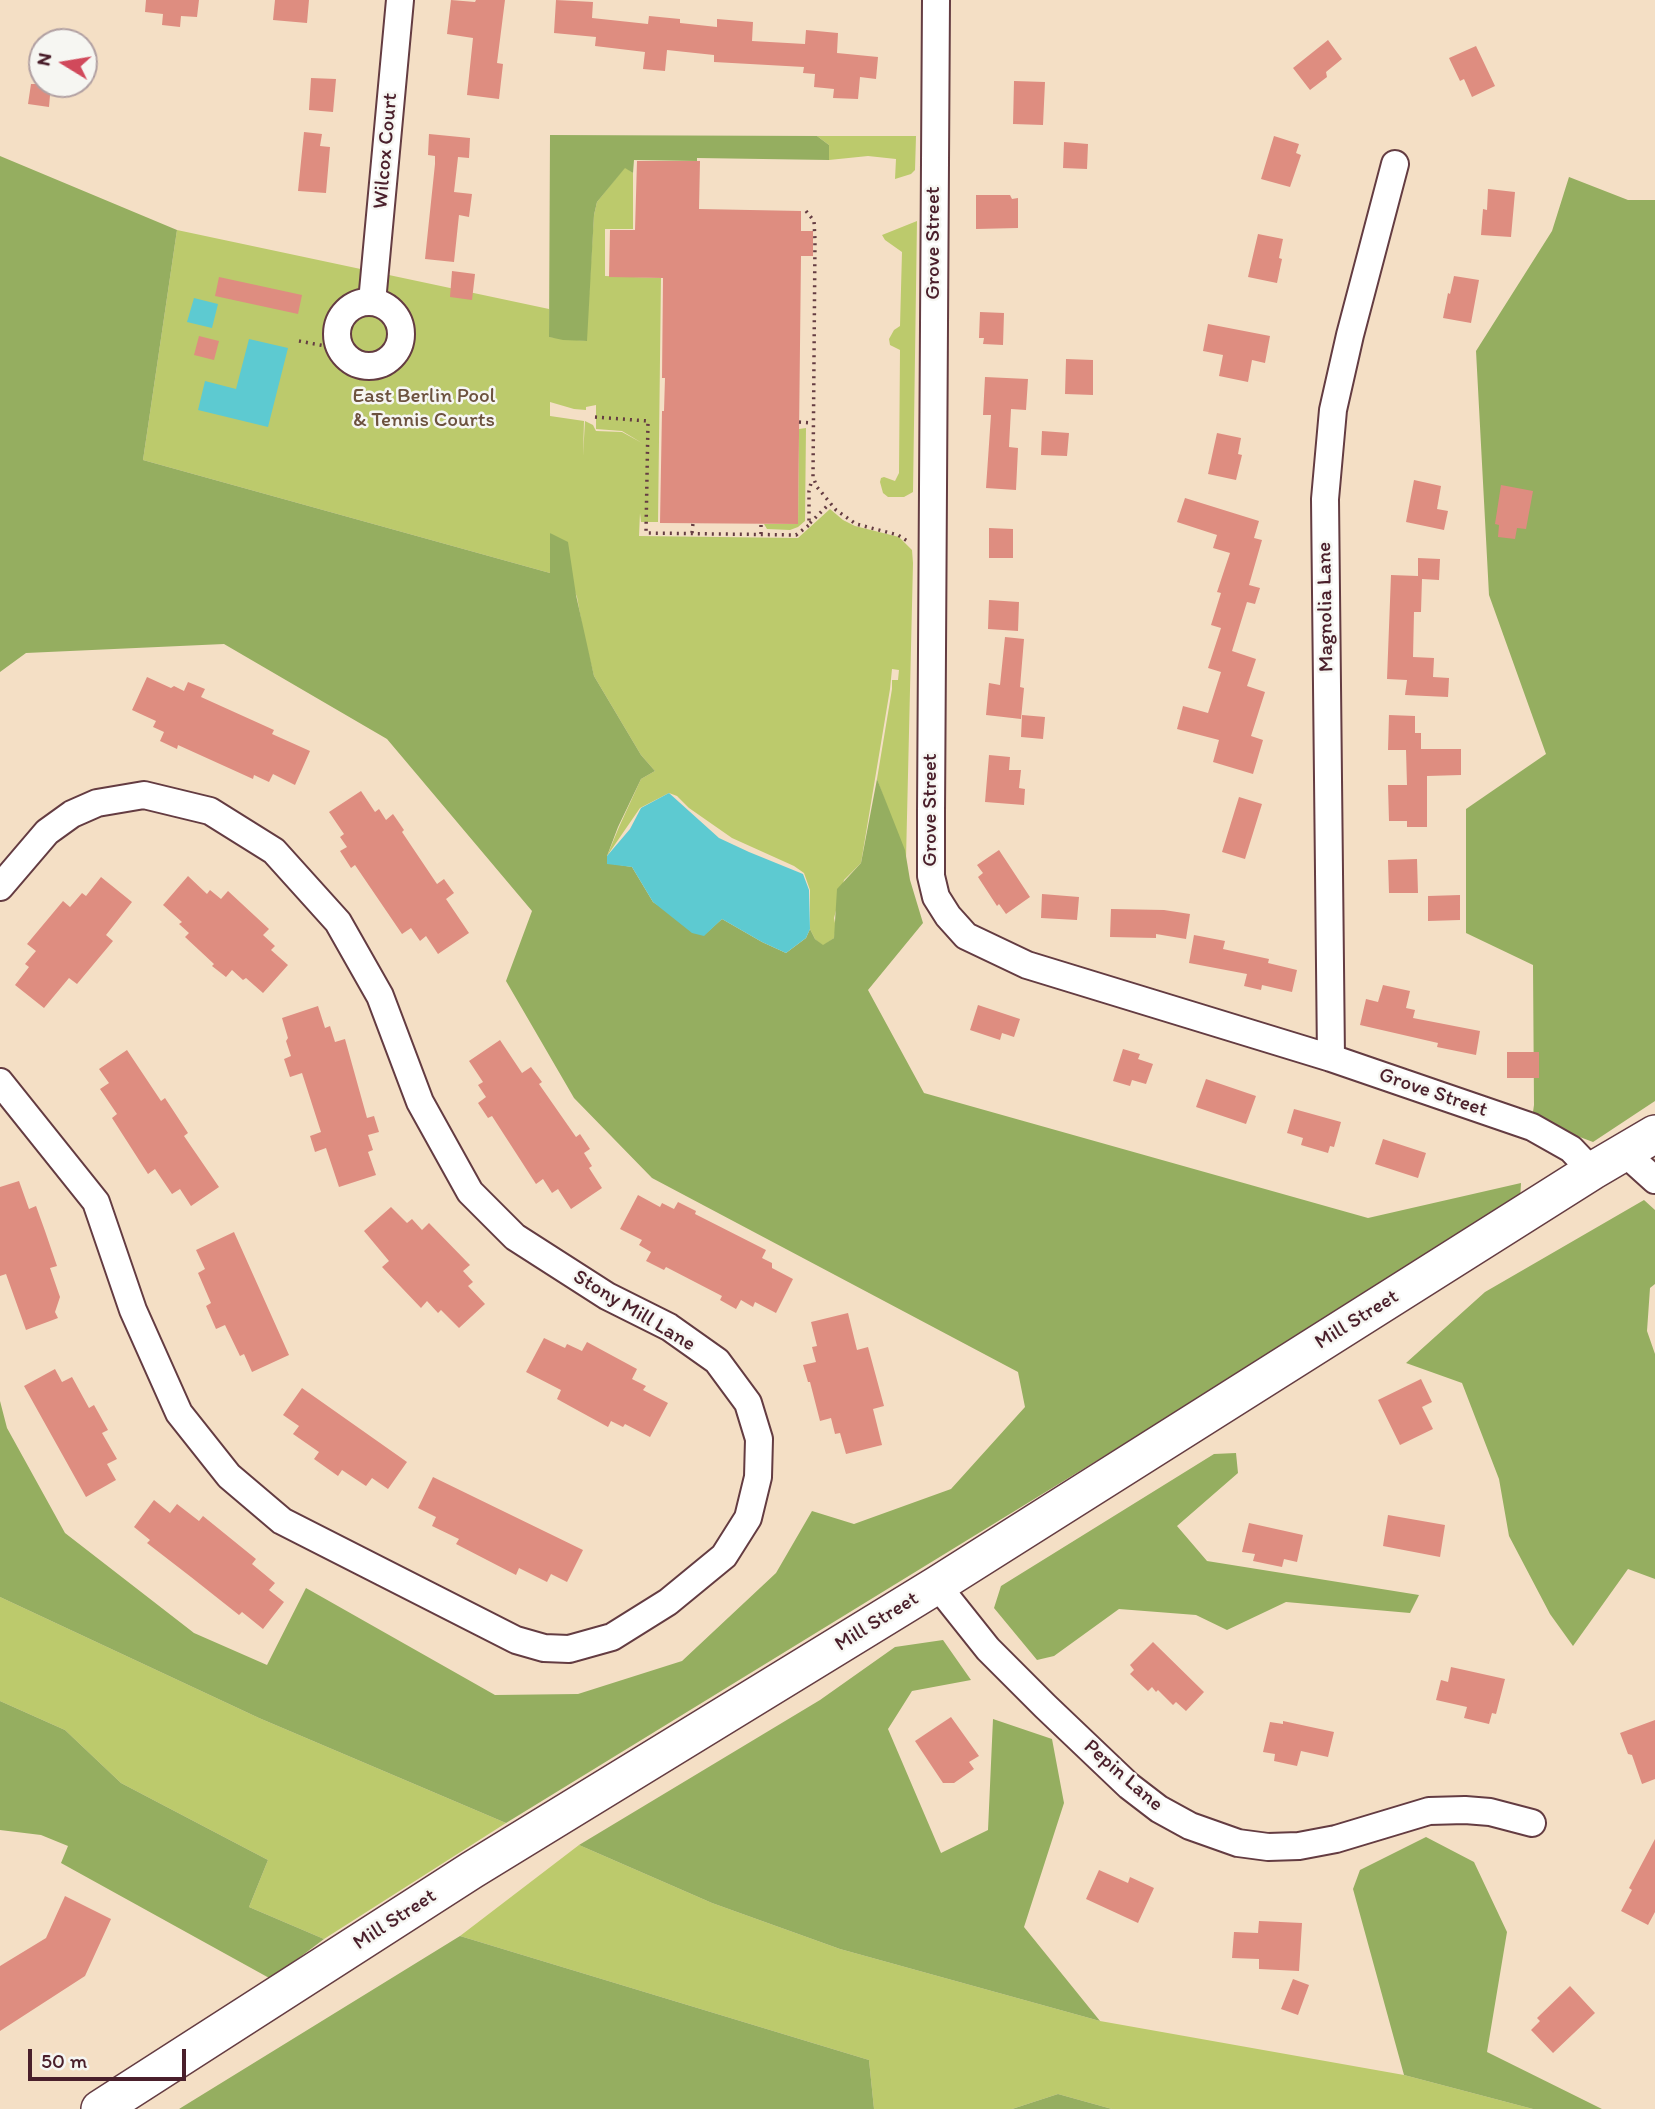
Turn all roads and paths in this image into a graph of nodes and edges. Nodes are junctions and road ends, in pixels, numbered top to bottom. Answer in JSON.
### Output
{"nodes":[{"id":1,"x":400,"y":0,"type":"edge"},
{"id":2,"x":936,"y":0,"type":"edge"},
{"id":3,"x":1395,"y":164,"type":"dead end"},
{"id":4,"x":806,"y":211,"type":"dead end"},
{"id":5,"x":372,"y":302,"type":"junction"},
{"id":6,"x":299,"y":341,"type":"dead end"},
{"id":7,"x":341,"y":349,"type":"junction"},
{"id":8,"x":595,"y":417,"type":"dead end"},
{"id":9,"x":799,"y":422,"type":"dead end"},
{"id":10,"x":812,"y":423,"type":"junction"},
{"id":11,"x":813,"y":477,"type":"junction"},
{"id":12,"x":830,"y":503,"type":"junction"},
{"id":13,"x":693,"y":523,"type":"dead end"},
{"id":14,"x":761,"y":523,"type":"dead end"},
{"id":15,"x":809,"y":525,"type":"junction"},
{"id":16,"x":692,"y":533,"type":"junction"},
{"id":17,"x":761,"y":534,"type":"junction"},
{"id":18,"x":911,"y":543,"type":"dead end"},
{"id":19,"x":0,"y":887,"type":"edge"},
{"id":20,"x":1331,"y":1058,"type":"junction"},
{"id":21,"x":0,"y":1082,"type":"edge"},
{"id":22,"x":1640,"y":1144,"type":"edge"},
{"id":23,"x":1592,"y":1171,"type":"junction"},
{"id":24,"x":1655,"y":1180,"type":"edge"},
{"id":25,"x":937,"y":1585,"type":"junction"},
{"id":26,"x":1532,"y":1823,"type":"dead end"},
{"id":27,"x":100,"y":2109,"type":"edge"}],
"edges":[{"from":1,"to":5,"type":"street","name":"Wilcox Court"},
{"from":2,"to":20,"type":"street","name":"Grove Street"},
{"from":3,"to":20,"type":"street","name":"Magnolia Lane"},
{"from":4,"to":10,"type":"path"},
{"from":5,"to":7,"type":"street"},
{"from":5,"to":7,"type":"street"},
{"from":6,"to":7,"type":"path"},
{"from":8,"to":16,"type":"path"},
{"from":9,"to":10,"type":"path"},
{"from":10,"to":11,"type":"path"},
{"from":11,"to":12,"type":"path"},
{"from":11,"to":15,"type":"path"},
{"from":12,"to":15,"type":"path"},
{"from":12,"to":18,"type":"path"},
{"from":13,"to":16,"type":"path"},
{"from":14,"to":17,"type":"path"},
{"from":15,"to":17,"type":"path"},
{"from":16,"to":17,"type":"path"},
{"from":19,"to":21,"type":"street","name":"Stony Mill Lane"},
{"from":20,"to":23,"type":"street","name":"Grove Street"},
{"from":22,"to":23,"type":"main road","name":"Mill Street"},
{"from":22,"to":24,"type":"street"},
{"from":23,"to":25,"type":"main road","name":"Mill Street"},
{"from":25,"to":26,"type":"street","name":"Pepin Lane"},
{"from":25,"to":27,"type":"main road","name":"Mill Street"}]}
